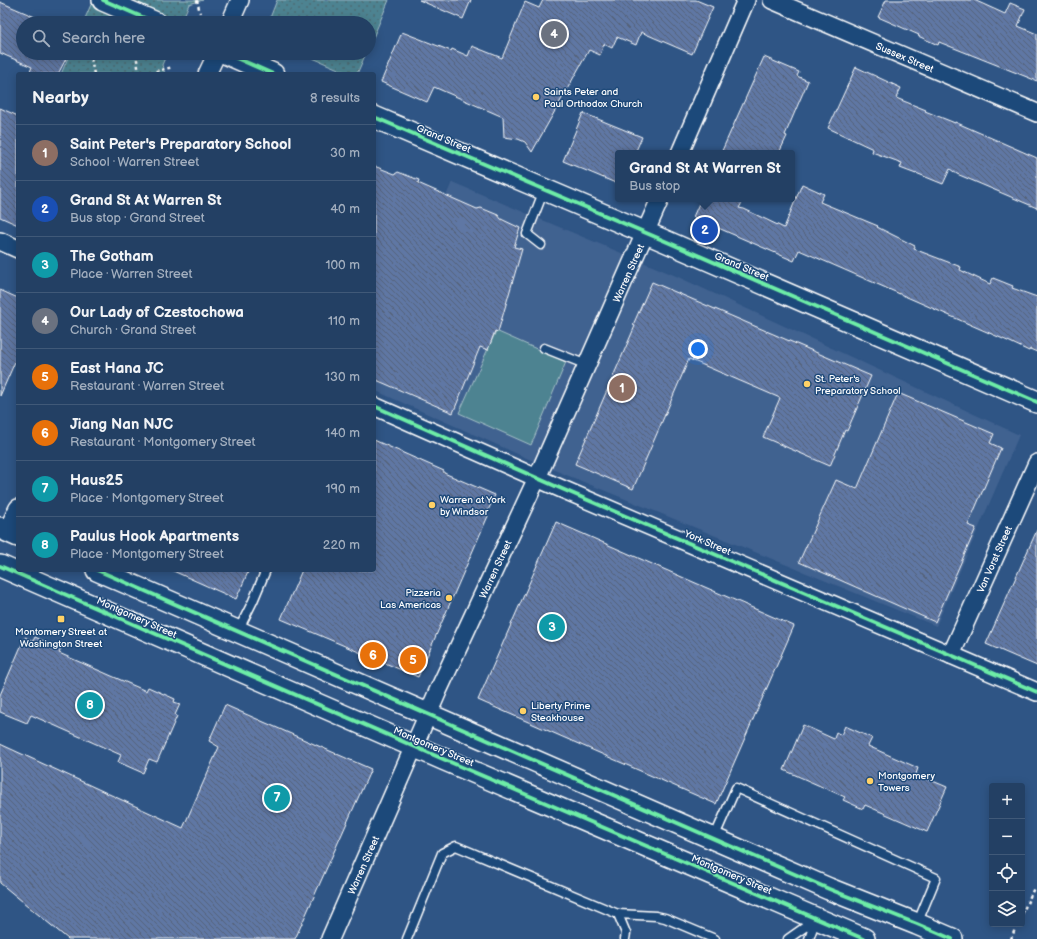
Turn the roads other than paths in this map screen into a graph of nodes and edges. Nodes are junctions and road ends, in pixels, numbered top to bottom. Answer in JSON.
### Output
{"nodes":[{"id":1,"x":103,"y":0,"type":"edge"},
{"id":2,"x":240,"y":0,"type":"edge"},
{"id":3,"x":746,"y":0,"type":"edge"},
{"id":4,"x":772,"y":0,"type":"edge"},
{"id":5,"x":140,"y":16,"type":"edge"},
{"id":6,"x":233,"y":16,"type":"edge"},
{"id":7,"x":214,"y":60,"type":"edge"},
{"id":8,"x":241,"y":60,"type":"edge"},
{"id":9,"x":208,"y":72,"type":"edge"},
{"id":10,"x":268,"y":72,"type":"edge"},
{"id":11,"x":1037,"y":113,"type":"edge"},
{"id":12,"x":376,"y":118,"type":"edge"},
{"id":13,"x":681,"y":150,"type":"edge"},
{"id":14,"x":544,"y":190,"type":"junction"},
{"id":15,"x":659,"y":202,"type":"edge"},
{"id":16,"x":646,"y":233,"type":"junction"},
{"id":17,"x":0,"y":241,"type":"edge"},
{"id":18,"x":540,"y":245,"type":"dead end"},
{"id":19,"x":16,"y":248,"type":"edge"},
{"id":20,"x":544,"y":348,"type":"dead end"},
{"id":21,"x":587,"y":365,"type":"junction"},
{"id":22,"x":1037,"y":402,"type":"edge"},
{"id":23,"x":376,"y":407,"type":"edge"},
{"id":24,"x":1037,"y":463,"type":"edge"},
{"id":25,"x":537,"y":478,"type":"junction"},
{"id":26,"x":16,"y":512,"type":"edge"},
{"id":27,"x":6,"y":535,"type":"edge"},
{"id":28,"x":0,"y":566,"type":"edge"},
{"id":29,"x":102,"y":572,"type":"edge"},
{"id":30,"x":265,"y":572,"type":"edge"},
{"id":31,"x":238,"y":631,"type":"junction"},
{"id":32,"x":951,"y":655,"type":"junction"},
{"id":33,"x":1037,"y":692,"type":"edge"},
{"id":34,"x":428,"y":714,"type":"junction"},
{"id":35,"x":414,"y":746,"type":"junction"},
{"id":36,"x":713,"y":838,"type":"junction"},
{"id":37,"x":829,"y":889,"type":"junction"},
{"id":38,"x":618,"y":914,"type":"junction"},
{"id":39,"x":816,"y":919,"type":"junction"},
{"id":40,"x":917,"y":924,"type":"junction"},
{"id":41,"x":330,"y":939,"type":"edge"},
{"id":42,"x":407,"y":939,"type":"edge"},
{"id":43,"x":625,"y":939,"type":"edge"},
{"id":44,"x":715,"y":939,"type":"edge"},
{"id":45,"x":788,"y":939,"type":"edge"},
{"id":46,"x":809,"y":939,"type":"edge"},
{"id":47,"x":864,"y":939,"type":"edge"},
{"id":48,"x":952,"y":939,"type":"edge"}],
"edges":[{"from":1,"to":5,"type":"street"},
{"from":2,"to":6,"type":"street"},
{"from":3,"to":13,"type":"street"},
{"from":4,"to":11,"type":"street","name":"Sussex Street"},
{"from":7,"to":9,"type":"street"},
{"from":8,"to":10,"type":"street"},
{"from":12,"to":14,"type":"street","name":"Grand Street"},
{"from":14,"to":16,"type":"street","name":"Grand Street"},
{"from":14,"to":18,"type":"lane"},
{"from":15,"to":16,"type":"street","name":"Warren Street"},
{"from":16,"to":21,"type":"street","name":"Warren Street"},
{"from":16,"to":22,"type":"street","name":"Grand Street"},
{"from":17,"to":19,"type":"street"},
{"from":20,"to":21,"type":"lane"},
{"from":21,"to":25,"type":"street","name":"Warren Street"},
{"from":23,"to":25,"type":"street","name":"York Street"},
{"from":24,"to":32,"type":"street","name":"Van Vorst Street"},
{"from":25,"to":32,"type":"street","name":"York Street"},
{"from":25,"to":34,"type":"street","name":"Warren Street"},
{"from":26,"to":27,"type":"street"},
{"from":28,"to":35,"type":"street","name":"Montgomery Street"},
{"from":29,"to":31,"type":"street"},
{"from":30,"to":31,"type":"lane"},
{"from":31,"to":34,"type":"street"},
{"from":32,"to":33,"type":"street","name":"York Street"},
{"from":34,"to":35,"type":"street","name":"Warren Street"},
{"from":34,"to":36,"type":"street"},
{"from":35,"to":39,"type":"street","name":"Montgomery Street"},
{"from":35,"to":41,"type":"street","name":"Warren Street"},
{"from":36,"to":37,"type":"street"},
{"from":36,"to":40,"type":"lane"},
{"from":37,"to":39,"type":"street"},
{"from":37,"to":40,"type":"street"},
{"from":38,"to":42,"type":"lane"},
{"from":38,"to":43,"type":"lane"},
{"from":38,"to":44,"type":"lane"},
{"from":39,"to":45,"type":"lane"},
{"from":39,"to":46,"type":"lane"},
{"from":39,"to":47,"type":"street","name":"Montgomery Street"},
{"from":40,"to":48,"type":"street"}]}
